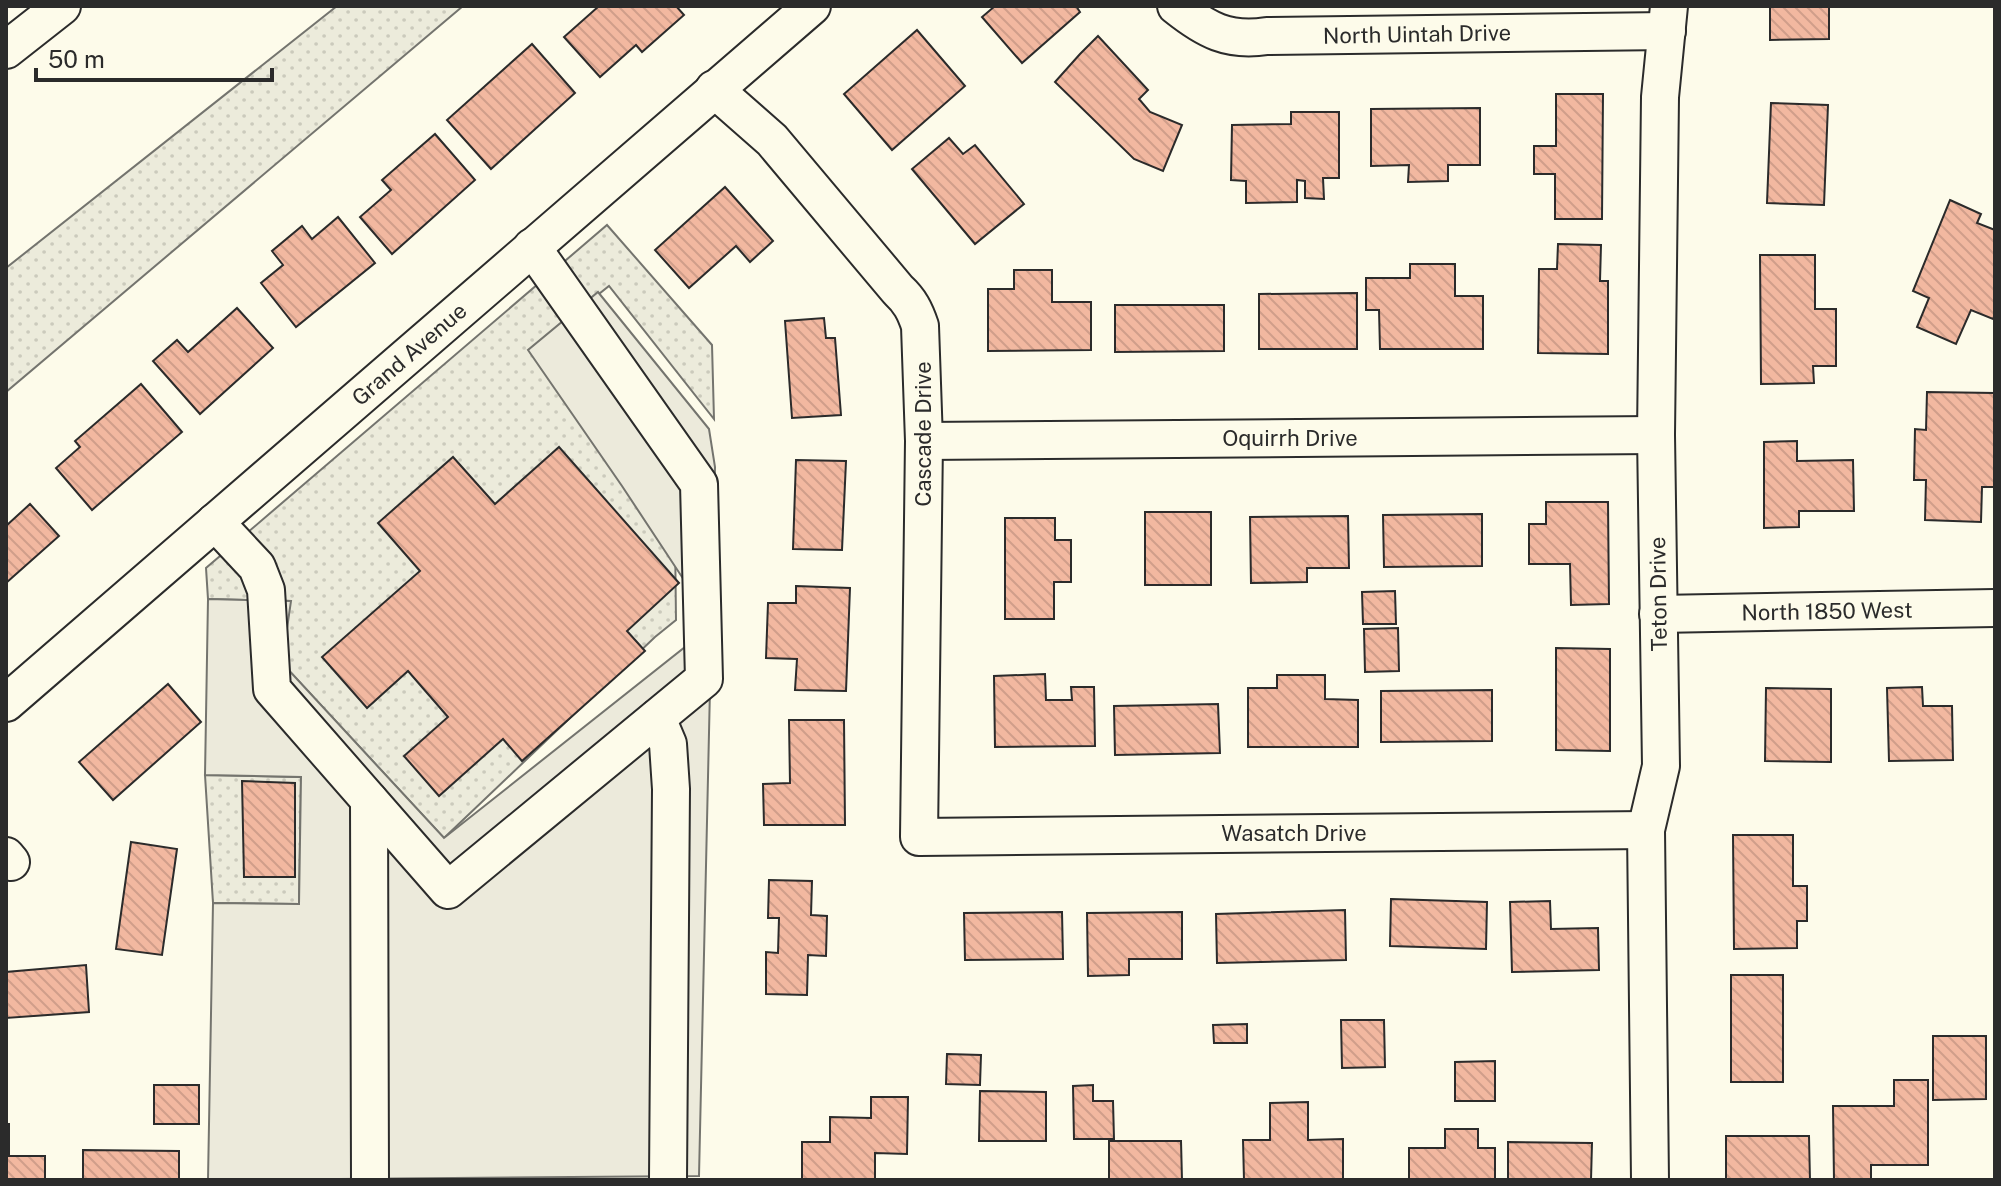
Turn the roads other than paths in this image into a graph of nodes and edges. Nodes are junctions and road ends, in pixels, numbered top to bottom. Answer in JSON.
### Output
{"nodes":[{"id":1,"x":62,"y":6,"type":"edge"},
{"id":2,"x":812,"y":6,"type":"edge"},
{"id":3,"x":1176,"y":6,"type":"edge"},
{"id":4,"x":1668,"y":18,"type":"edge"},
{"id":5,"x":9,"y":40,"type":"edge"},
{"id":6,"x":714,"y":89,"type":"junction"},
{"id":7,"x":532,"y":247,"type":"junction"},
{"id":8,"x":1656,"y":435,"type":"junction"},
{"id":9,"x":924,"y":441,"type":"junction"},
{"id":10,"x":215,"y":522,"type":"junction"},
{"id":11,"x":1995,"y":608,"type":"edge"},
{"id":12,"x":1658,"y":614,"type":"junction"},
{"id":13,"x":6,"y":703,"type":"edge"},
{"id":14,"x":657,"y":718,"type":"junction"},
{"id":15,"x":369,"y":800,"type":"junction"},
{"id":16,"x":1646,"y":830,"type":"junction"},
{"id":17,"x":941,"y":836,"type":"joint"},
{"id":18,"x":370,"y":1180,"type":"edge"},
{"id":19,"x":668,"y":1180,"type":"edge"},
{"id":20,"x":1650,"y":1180,"type":"edge"}],
"edges":[{"from":1,"to":5,"type":"street"},
{"from":2,"to":6,"type":"street","name":"Grand Avenue"},
{"from":3,"to":4,"type":"street","name":"North Uintah Drive"},
{"from":4,"to":8,"type":"street","name":"Teton Drive"},
{"from":6,"to":7,"type":"street","name":"Grand Avenue"},
{"from":6,"to":9,"type":"street","name":"Cascade Drive"},
{"from":7,"to":10,"type":"street","name":"Grand Avenue"},
{"from":7,"to":14,"type":"street"},
{"from":8,"to":9,"type":"street","name":"Oquirrh Drive"},
{"from":8,"to":12,"type":"street","name":"Teton Drive"},
{"from":9,"to":17,"type":"street","name":"Cascade Drive"},
{"from":10,"to":13,"type":"street","name":"Grand Avenue"},
{"from":10,"to":15,"type":"street"},
{"from":11,"to":12,"type":"street","name":"North 1850 West"},
{"from":12,"to":16,"type":"street","name":"Teton Drive"},
{"from":14,"to":15,"type":"street"},
{"from":14,"to":19,"type":"street"},
{"from":15,"to":18,"type":"street"},
{"from":16,"to":17,"type":"street","name":"Wasatch Drive"},
{"from":16,"to":20,"type":"street","name":"Teton Drive"}]}
